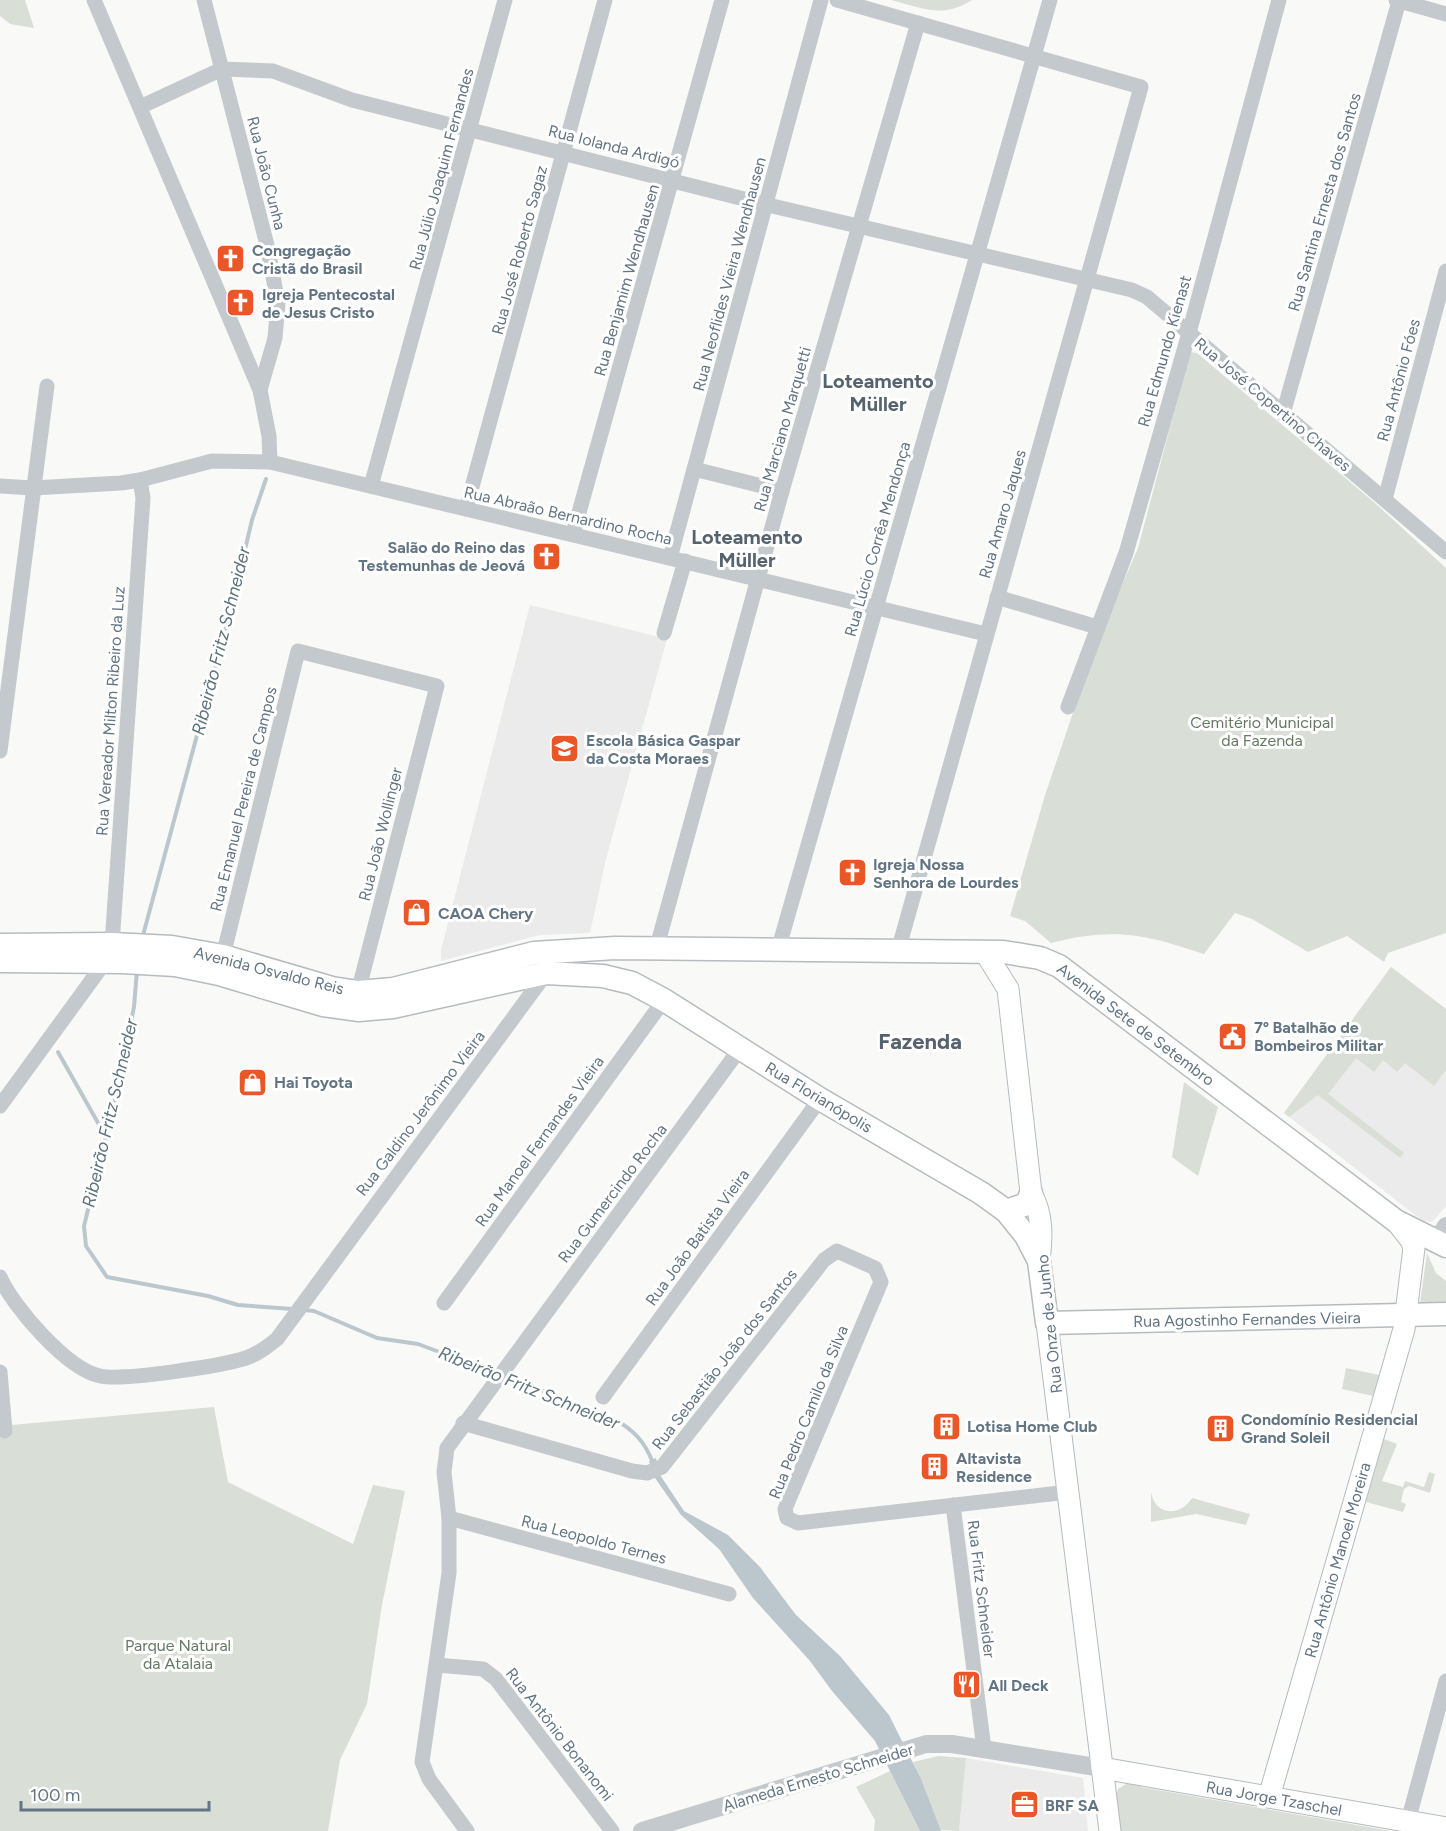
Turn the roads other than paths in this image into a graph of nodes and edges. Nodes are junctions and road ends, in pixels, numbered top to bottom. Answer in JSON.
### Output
{"nodes":[{"id":1,"x":94,"y":0,"type":"edge"},
{"id":2,"x":204,"y":0,"type":"edge"},
{"id":3,"x":506,"y":0,"type":"edge"},
{"id":4,"x":605,"y":0,"type":"edge"},
{"id":5,"x":722,"y":0,"type":"edge"},
{"id":6,"x":821,"y":0,"type":"edge"},
{"id":7,"x":837,"y":0,"type":"edge"},
{"id":8,"x":1050,"y":0,"type":"edge"},
{"id":9,"x":1279,"y":0,"type":"edge"},
{"id":10,"x":1398,"y":0,"type":"edge"},
{"id":11,"x":1446,"y":14,"type":"edge"},
{"id":12,"x":918,"y":23,"type":"junction"},
{"id":13,"x":1034,"y":57,"type":"junction"},
{"id":14,"x":222,"y":69,"type":"junction"},
{"id":15,"x":140,"y":107,"type":"junction"},
{"id":16,"x":471,"y":130,"type":"junction"},
{"id":17,"x":565,"y":152,"type":"junction"},
{"id":18,"x":674,"y":179,"type":"junction"},
{"id":19,"x":768,"y":204,"type":"junction"},
{"id":20,"x":859,"y":224,"type":"junction"},
{"id":21,"x":978,"y":253,"type":"junction"},
{"id":22,"x":1446,"y":271,"type":"edge"},
{"id":23,"x":1087,"y":279,"type":"junction"},
{"id":24,"x":1189,"y":333,"type":"junction"},
{"id":25,"x":47,"y":386,"type":"dead end"},
{"id":26,"x":260,"y":390,"type":"junction"},
{"id":27,"x":1284,"y":414,"type":"junction"},
{"id":28,"x":270,"y":462,"type":"junction"},
{"id":29,"x":694,"y":469,"type":"junction"},
{"id":30,"x":140,"y":480,"type":"junction"},
{"id":31,"x":0,"y":486,"type":"edge"},
{"id":32,"x":371,"y":486,"type":"junction"},
{"id":33,"x":33,"y":488,"type":"junction"},
{"id":34,"x":782,"y":491,"type":"junction"},
{"id":35,"x":1385,"y":499,"type":"junction"},
{"id":36,"x":466,"y":509,"type":"junction"},
{"id":37,"x":573,"y":534,"type":"junction"},
{"id":38,"x":1446,"y":552,"type":"edge"},
{"id":39,"x":678,"y":560,"type":"junction"},
{"id":40,"x":759,"y":580,"type":"junction"},
{"id":41,"x":998,"y":597,"type":"junction"},
{"id":42,"x":876,"y":609,"type":"junction"},
{"id":43,"x":1097,"y":627,"type":"junction"},
{"id":44,"x":664,"y":633,"type":"dead end"},
{"id":45,"x":986,"y":634,"type":"junction"},
{"id":46,"x":437,"y":686,"type":"joint"},
{"id":47,"x":1068,"y":707,"type":"dead end"},
{"id":48,"x":0,"y":751,"type":"edge"},
{"id":49,"x":0,"y":945,"type":"edge"},
{"id":50,"x":649,"y":950,"type":"junction"},
{"id":51,"x":778,"y":950,"type":"junction"},
{"id":52,"x":898,"y":951,"type":"junction"},
{"id":53,"x":986,"y":952,"type":"junction"},
{"id":54,"x":116,"y":953,"type":"junction"},
{"id":55,"x":558,"y":953,"type":"junction"},
{"id":56,"x":153,"y":954,"type":"junction"},
{"id":57,"x":1020,"y":954,"type":"junction"},
{"id":58,"x":223,"y":956,"type":"junction"},
{"id":59,"x":0,"y":961,"type":"edge"},
{"id":60,"x":546,"y":973,"type":"junction"},
{"id":61,"x":632,"y":983,"type":"junction"},
{"id":62,"x":1008,"y":988,"type":"junction"},
{"id":63,"x":358,"y":992,"type":"junction"},
{"id":64,"x":664,"y":1000,"type":"junction"},
{"id":65,"x":740,"y":1050,"type":"junction"},
{"id":66,"x":820,"y":1099,"type":"junction"},
{"id":67,"x":0,"y":1106,"type":"edge"},
{"id":68,"x":1031,"y":1193,"type":"junction"},
{"id":69,"x":1006,"y":1211,"type":"junction"},
{"id":70,"x":1396,"y":1221,"type":"junction"},
{"id":71,"x":1444,"y":1243,"type":"edge"},
{"id":72,"x":832,"y":1253,"type":"joint"},
{"id":73,"x":1039,"y":1261,"type":"junction"},
{"id":74,"x":0,"y":1277,"type":"edge"},
{"id":75,"x":444,"y":1303,"type":"dead end"},
{"id":76,"x":1446,"y":1314,"type":"edge"},
{"id":77,"x":1406,"y":1316,"type":"junction"},
{"id":78,"x":1047,"y":1323,"type":"junction"},
{"id":79,"x":0,"y":1372,"type":"edge"},
{"id":80,"x":603,"y":1397,"type":"dead end"},
{"id":81,"x":464,"y":1423,"type":"junction"},
{"id":82,"x":5,"y":1431,"type":"dead end"},
{"id":83,"x":1068,"y":1492,"type":"junction"},
{"id":84,"x":953,"y":1505,"type":"junction"},
{"id":85,"x":449,"y":1518,"type":"junction"},
{"id":86,"x":729,"y":1594,"type":"dead end"},
{"id":87,"x":436,"y":1665,"type":"junction"},
{"id":88,"x":1446,"y":1681,"type":"edge"},
{"id":89,"x":984,"y":1749,"type":"junction"},
{"id":90,"x":1102,"y":1768,"type":"junction"},
{"id":91,"x":1269,"y":1797,"type":"junction"},
{"id":92,"x":1408,"y":1821,"type":"junction"},
{"id":93,"x":1446,"y":1828,"type":"edge"},
{"id":94,"x":467,"y":1831,"type":"edge"},
{"id":95,"x":612,"y":1831,"type":"edge"},
{"id":96,"x":642,"y":1831,"type":"edge"},
{"id":97,"x":1110,"y":1831,"type":"edge"}],
"edges":[{"from":1,"to":15,"type":"street"},
{"from":2,"to":14,"type":"street","name":"Rua João Cunha"},
{"from":3,"to":16,"type":"street","name":"Rua Júlio Joaquim Fernandes"},
{"from":4,"to":17,"type":"street","name":"Rua José Roberto Sagaz"},
{"from":5,"to":18,"type":"street","name":"Rua Benjamim Wendhausen"},
{"from":6,"to":19,"type":"street","name":"Rua Neoflides Vieira Wendhausen"},
{"from":7,"to":12,"type":"street"},
{"from":8,"to":13,"type":"street","name":"Rua Lúcio Corrêa Mendonça"},
{"from":9,"to":24,"type":"street","name":"Rua Edmundo Kienast"},
{"from":10,"to":11,"type":"street"},
{"from":10,"to":27,"type":"street","name":"Rua Santina Ernesta dos Santos"},
{"from":12,"to":13,"type":"street"},
{"from":12,"to":20,"type":"street","name":"Rua Marciano Marquetti"},
{"from":13,"to":21,"type":"street","name":"Rua Lúcio Corrêa Mendonça"},
{"from":13,"to":23,"type":"street","name":"Rua Amaro Jaques"},
{"from":14,"to":15,"type":"street","name":"Rua Iolanda Ardigó"},
{"from":14,"to":16,"type":"street","name":"Rua Iolanda Ardigó"},
{"from":14,"to":26,"type":"street","name":"Rua João Cunha"},
{"from":15,"to":26,"type":"street"},
{"from":16,"to":17,"type":"street","name":"Rua Iolanda Ardigó"},
{"from":16,"to":32,"type":"street","name":"Rua Júlio Joaquim Fernandes"},
{"from":17,"to":18,"type":"street","name":"Rua Iolanda Ardigó"},
{"from":17,"to":36,"type":"street","name":"Rua José Roberto Sagaz"},
{"from":18,"to":19,"type":"street","name":"Rua Iolanda Ardigó"},
{"from":18,"to":37,"type":"street","name":"Rua Benjamim Wendhausen"},
{"from":19,"to":20,"type":"street","name":"Rua Iolanda Ardigó"},
{"from":19,"to":29,"type":"street","name":"Rua Neoflides Vieira Wendhausen"},
{"from":20,"to":21,"type":"street","name":"Rua Iolanda Ardigó"},
{"from":20,"to":34,"type":"street","name":"Rua Marciano Marquetti"},
{"from":21,"to":23,"type":"street","name":"Rua Iolanda Ardigó"},
{"from":21,"to":42,"type":"street","name":"Rua Lúcio Corrêa Mendonça"},
{"from":22,"to":35,"type":"street","name":"Rua Antônio Fóes"},
{"from":23,"to":24,"type":"street","name":"Rua José Copertino Chaves"},
{"from":23,"to":41,"type":"street","name":"Rua Amaro Jaques"},
{"from":24,"to":27,"type":"street","name":"Rua José Copertino Chaves"},
{"from":24,"to":43,"type":"street","name":"Rua Edmundo Kienast"},
{"from":25,"to":33,"type":"street"},
{"from":26,"to":28,"type":"street"},
{"from":27,"to":35,"type":"street","name":"Rua José Copertino Chaves"},
{"from":28,"to":30,"type":"street","name":"Rua Abraão Bernardino Rocha"},
{"from":28,"to":32,"type":"street","name":"Rua Abraão Bernardino Rocha"},
{"from":29,"to":34,"type":"street"},
{"from":29,"to":39,"type":"street","name":"Rua Neoflides Vieira Wendhausen"},
{"from":30,"to":33,"type":"street","name":"Rua Abraão Bernardino Rocha"},
{"from":30,"to":54,"type":"street","name":"Rua Vereador Milton Ribeiro da Luz"},
{"from":31,"to":33,"type":"street","name":"Rua Abraão Bernardino Rocha"},
{"from":32,"to":36,"type":"street","name":"Rua Abraão Bernardino Rocha"},
{"from":33,"to":48,"type":"street"},
{"from":34,"to":40,"type":"street","name":"Rua Marciano Marquetti"},
{"from":35,"to":38,"type":"street","name":"Rua José Copertino Chaves"},
{"from":36,"to":37,"type":"street","name":"Rua Abraão Bernardino Rocha"},
{"from":37,"to":39,"type":"street","name":"Rua Abraão Bernardino Rocha"},
{"from":39,"to":40,"type":"street","name":"Rua Abraão Bernardino Rocha"},
{"from":39,"to":44,"type":"street","name":"Rua Neoflides Vieira Wendhausen"},
{"from":40,"to":42,"type":"street","name":"Rua Abraão Bernardino Rocha"},
{"from":40,"to":50,"type":"street","name":"Rua Marciano Marquetti"},
{"from":41,"to":43,"type":"street"},
{"from":41,"to":45,"type":"street","name":"Rua Amaro Jaques"},
{"from":42,"to":45,"type":"street","name":"Rua Abraão Bernardino Rocha"},
{"from":42,"to":51,"type":"street","name":"Rua Lúcio Corrêa Mendonça"},
{"from":43,"to":47,"type":"street","name":"Rua Edmundo Kienast"},
{"from":45,"to":52,"type":"street","name":"Rua Amaro Jaques"},
{"from":46,"to":58,"type":"street","name":"Rua Emanuel Pereira de Campos"},
{"from":46,"to":63,"type":"street","name":"Rua João Wollinger"},
{"from":49,"to":54,"type":"main road","name":"Avenida Osvaldo Reis"},
{"from":50,"to":51,"type":"main road","name":"Avenida Sete de Setembro"},
{"from":50,"to":55,"type":"main road","name":"Avenida Osvaldo Reis"},
{"from":50,"to":61,"type":"main road"},
{"from":51,"to":52,"type":"main road","name":"Avenida Sete de Setembro"},
{"from":52,"to":53,"type":"main road","name":"Avenida Sete de Setembro"},
{"from":53,"to":57,"type":"main road","name":"Avenida Sete de Setembro"},
{"from":53,"to":62,"type":"main road","name":"Rua Onze de Junho"},
{"from":54,"to":56,"type":"main road","name":"Avenida Osvaldo Reis"},
{"from":54,"to":59,"type":"main road","name":"Avenida Osvaldo Reis"},
{"from":54,"to":67,"type":"street"},
{"from":55,"to":60,"type":"street","name":"Rua Galdino Jerônimo Vieira"},
{"from":55,"to":63,"type":"main road","name":"Avenida Osvaldo Reis"},
{"from":56,"to":58,"type":"main road","name":"Avenida Osvaldo Reis"},
{"from":56,"to":60,"type":"main road","name":"Avenida Osvaldo Reis"},
{"from":57,"to":62,"type":"main road","name":"Rua Onze de Junho"},
{"from":57,"to":70,"type":"main road","name":"Avenida Sete de Setembro"},
{"from":58,"to":63,"type":"main road","name":"Avenida Osvaldo Reis"},
{"from":60,"to":61,"type":"main road","name":"Avenida Osvaldo Reis"},
{"from":60,"to":74,"type":"street","name":"Rua Galdino Jerônimo Vieira"},
{"from":61,"to":64,"type":"main road","name":"Rua Florianópolis"},
{"from":62,"to":68,"type":"main road","name":"Rua Onze de Junho"},
{"from":64,"to":65,"type":"main road","name":"Rua Florianópolis"},
{"from":64,"to":75,"type":"street","name":"Rua Manoel Fernandes Vieira"},
{"from":65,"to":66,"type":"main road","name":"Rua Florianópolis"},
{"from":65,"to":81,"type":"street","name":"Rua Gumercindo Rocha"},
{"from":66,"to":69,"type":"main road","name":"Rua Florianópolis"},
{"from":66,"to":80,"type":"street","name":"Rua João Batista Vieira"},
{"from":68,"to":69,"type":"main road"},
{"from":68,"to":73,"type":"main road","name":"Rua Onze de Junho"},
{"from":69,"to":73,"type":"main road","name":"Rua Florianópolis"},
{"from":70,"to":71,"type":"main road","name":"Avenida Sete de Setembro"},
{"from":70,"to":77,"type":"main road","name":"Rua Antônio Manoel Moreira"},
{"from":72,"to":81,"type":"street","name":"Rua Sebastião João dos Santos"},
{"from":72,"to":84,"type":"street","name":"Rua Pedro Camilo da Silva"},
{"from":73,"to":78,"type":"main road","name":"Rua Onze de Junho"},
{"from":76,"to":77,"type":"main road","name":"Rua Agostinho Fernandes Vieira"},
{"from":77,"to":78,"type":"main road","name":"Rua Agostinho Fernandes Vieira"},
{"from":77,"to":91,"type":"main road","name":"Rua Antônio Manoel Moreira"},
{"from":78,"to":83,"type":"main road","name":"Rua Onze de Junho"},
{"from":79,"to":82,"type":"street"},
{"from":81,"to":85,"type":"street","name":"Rua Gumercindo Rocha"},
{"from":83,"to":84,"type":"street","name":"Rua Pedro Camilo da Silva"},
{"from":83,"to":90,"type":"main road","name":"Rua Onze de Junho"},
{"from":84,"to":89,"type":"street","name":"Rua Fritz Schneider"},
{"from":85,"to":86,"type":"street","name":"Rua Leopoldo Ternes"},
{"from":85,"to":87,"type":"street","name":"Rua Gumercindo Rocha"},
{"from":87,"to":94,"type":"street","name":"Rua Gumercindo Rocha"},
{"from":87,"to":95,"type":"street","name":"Rua Antônio Bonanomi"},
{"from":88,"to":92,"type":"street"},
{"from":89,"to":90,"type":"street","name":"Alameda Ernesto Schneider"},
{"from":89,"to":96,"type":"street","name":"Alameda Ernesto Schneider"},
{"from":90,"to":91,"type":"main road","name":"Rua Jorge Tzaschel"},
{"from":90,"to":97,"type":"main road","name":"Rua Onze de Junho"},
{"from":91,"to":92,"type":"main road","name":"Rua Jorge Tzaschel"},
{"from":92,"to":93,"type":"main road","name":"Rua Jorge Tzaschel"}]}
